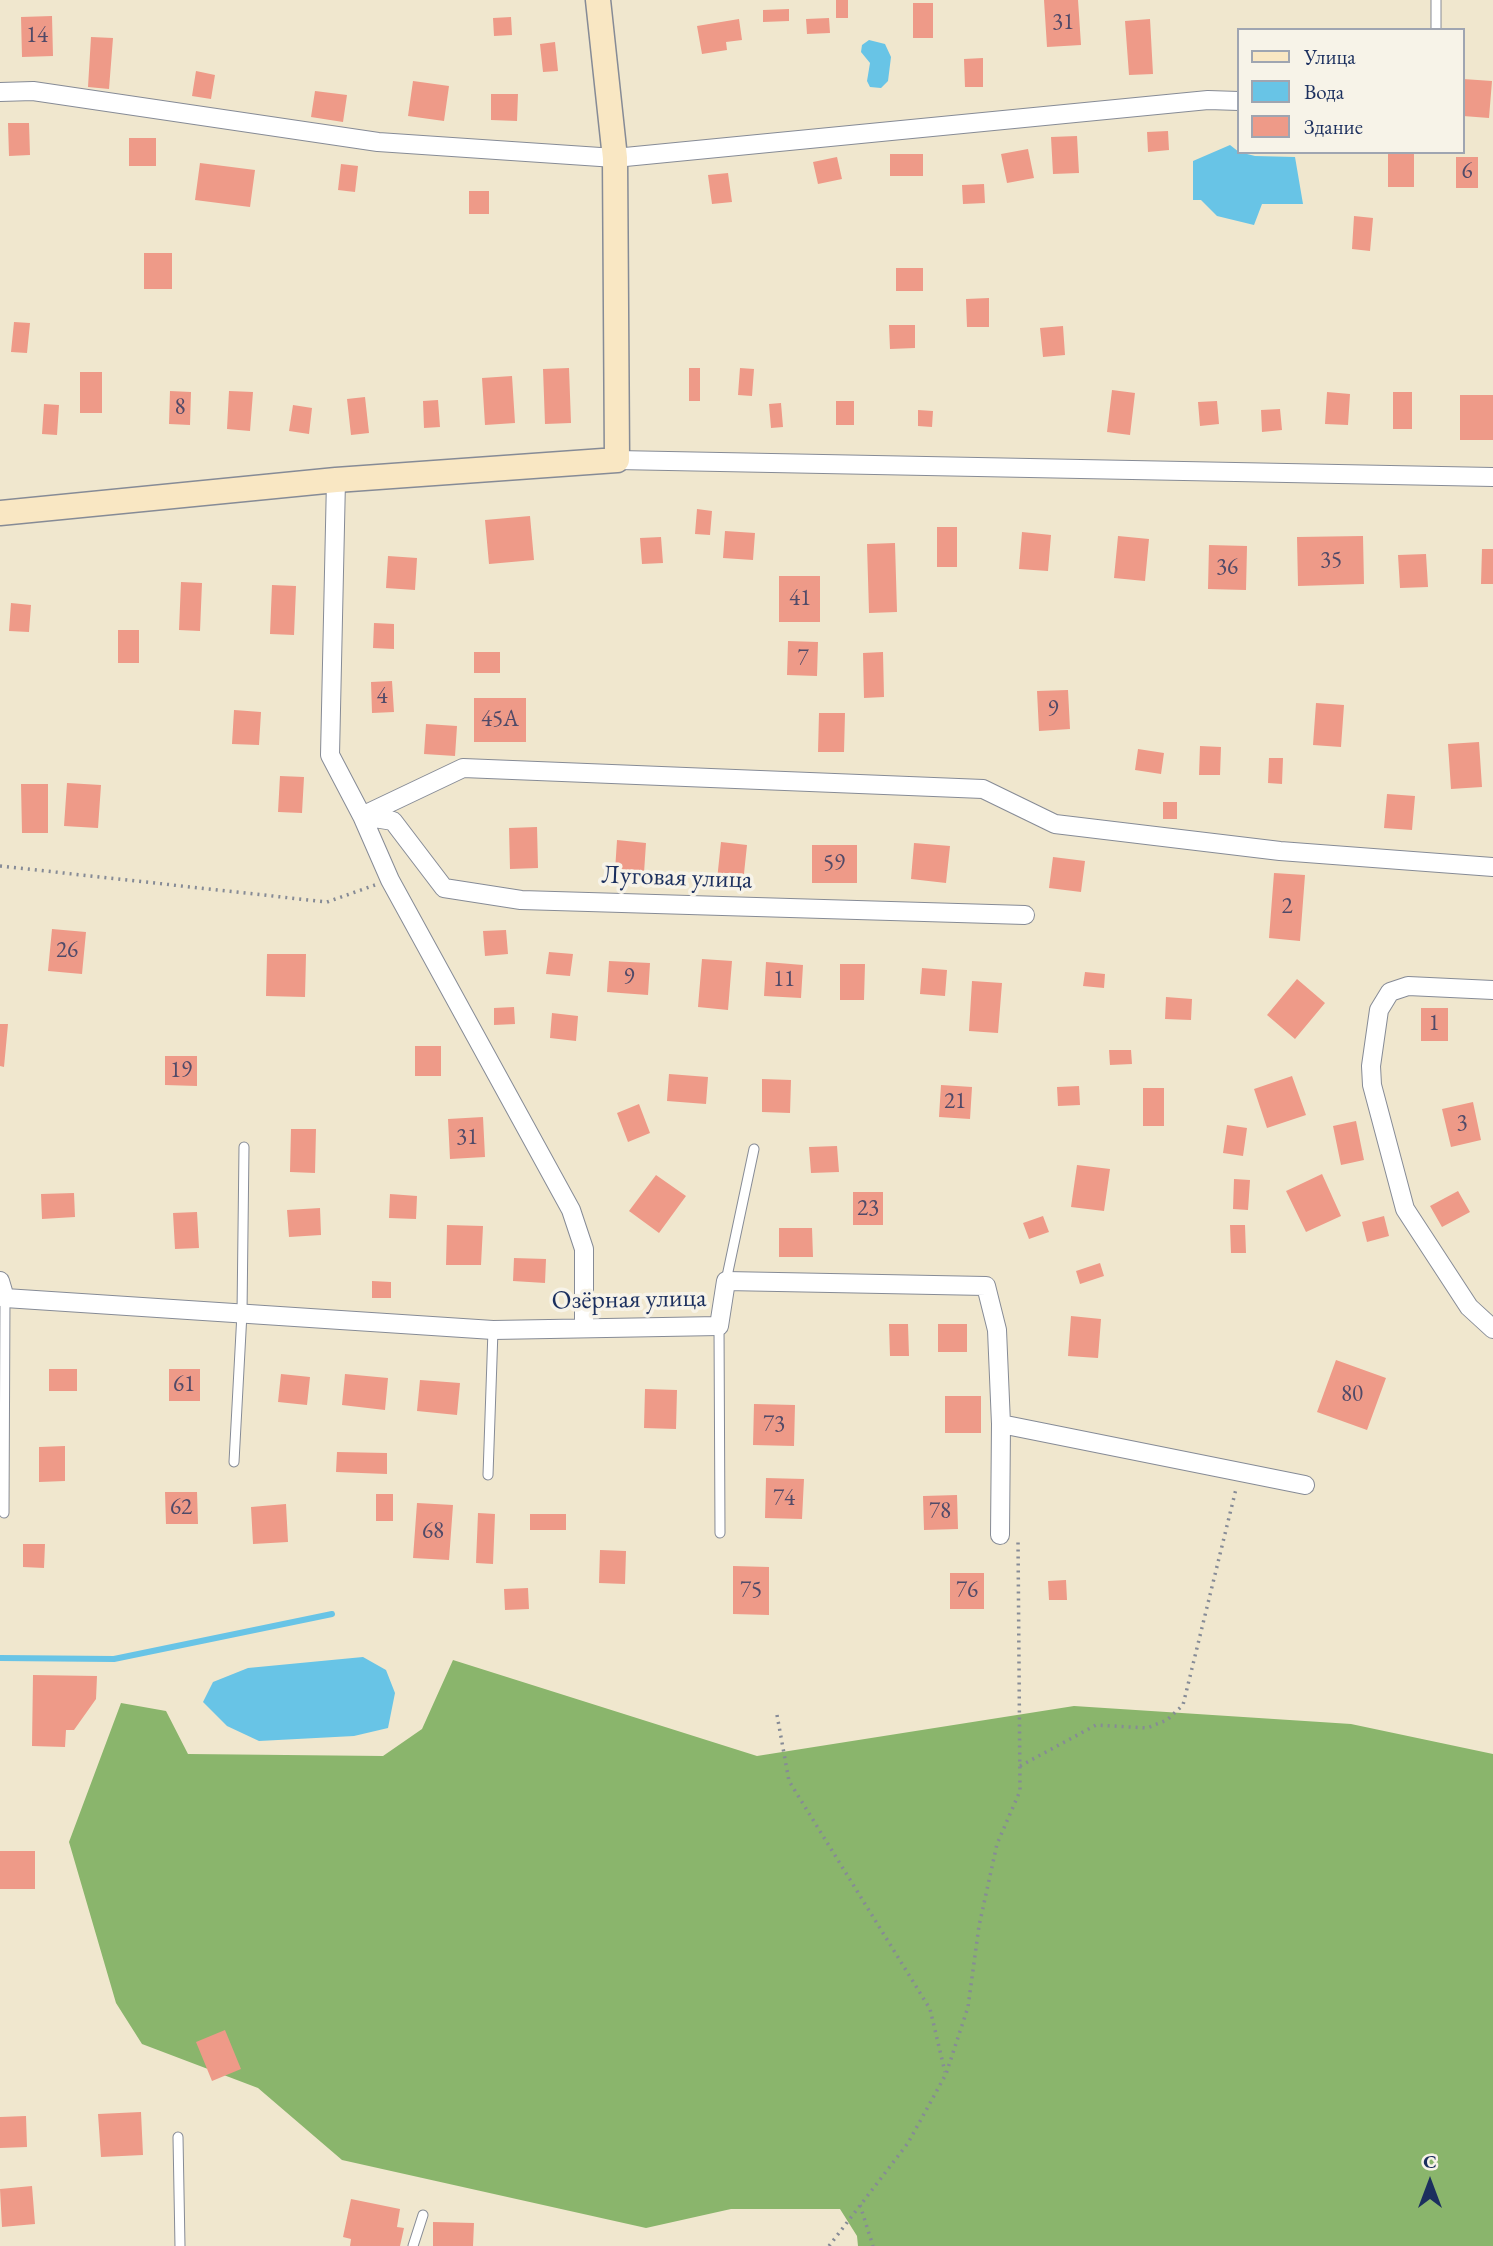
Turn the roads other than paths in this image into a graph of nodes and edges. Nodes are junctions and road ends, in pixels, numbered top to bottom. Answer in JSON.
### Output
{"nodes":[{"id":1,"x":598,"y":0,"type":"edge"},
{"id":2,"x":1436,"y":0,"type":"edge"},
{"id":3,"x":1436,"y":28,"type":"edge"},
{"id":4,"x":0,"y":92,"type":"edge"},
{"id":5,"x":1238,"y":101,"type":"edge"},
{"id":6,"x":615,"y":158,"type":"junction"},
{"id":7,"x":617,"y":460,"type":"junction"},
{"id":8,"x":1493,"y":477,"type":"edge"},
{"id":9,"x":336,"y":480,"type":"junction"},
{"id":10,"x":0,"y":513,"type":"edge"},
{"id":11,"x":362,"y":816,"type":"junction"},
{"id":12,"x":1493,"y":867,"type":"edge"},
{"id":13,"x":1025,"y":915,"type":"dead end"},
{"id":14,"x":1493,"y":990,"type":"edge"},
{"id":15,"x":244,"y":1147,"type":"dead end"},
{"id":16,"x":754,"y":1149,"type":"dead end"},
{"id":17,"x":726,"y":1281,"type":"junction"},
{"id":18,"x":3,"y":1290,"type":"edge"},
{"id":19,"x":242,"y":1313,"type":"junction"},
{"id":20,"x":719,"y":1326,"type":"junction"},
{"id":21,"x":584,"y":1328,"type":"junction"},
{"id":22,"x":1493,"y":1329,"type":"edge"},
{"id":23,"x":493,"y":1330,"type":"junction"},
{"id":24,"x":1001,"y":1424,"type":"junction"},
{"id":25,"x":234,"y":1462,"type":"dead end"},
{"id":26,"x":488,"y":1475,"type":"dead end"},
{"id":27,"x":1305,"y":1485,"type":"dead end"},
{"id":28,"x":5,"y":1513,"type":"dead end"},
{"id":29,"x":720,"y":1533,"type":"dead end"},
{"id":30,"x":1000,"y":1535,"type":"dead end"},
{"id":31,"x":178,"y":2137,"type":"dead end"},
{"id":32,"x":423,"y":2215,"type":"dead end"},
{"id":33,"x":180,"y":2246,"type":"edge"},
{"id":34,"x":413,"y":2246,"type":"edge"}],
"edges":[{"from":1,"to":6,"type":"street"},
{"from":2,"to":3,"type":"lane"},
{"from":4,"to":6,"type":"street"},
{"from":5,"to":6,"type":"street"},
{"from":6,"to":7,"type":"street"},
{"from":7,"to":8,"type":"street"},
{"from":7,"to":9,"type":"street"},
{"from":9,"to":10,"type":"street"},
{"from":9,"to":11,"type":"street"},
{"from":11,"to":12,"type":"street"},
{"from":11,"to":13,"type":"street","name":"Луговая улица"},
{"from":11,"to":21,"type":"street"},
{"from":14,"to":22,"type":"street"},
{"from":15,"to":19,"type":"lane"},
{"from":16,"to":17,"type":"lane"},
{"from":17,"to":20,"type":"street","name":"Озёрная улица"},
{"from":17,"to":24,"type":"street","name":"Озёрная улица"},
{"from":18,"to":19,"type":"street","name":"Озёрная улица"},
{"from":18,"to":28,"type":"lane"},
{"from":19,"to":23,"type":"street","name":"Озёрная улица"},
{"from":19,"to":25,"type":"lane"},
{"from":20,"to":21,"type":"street","name":"Озёрная улица"},
{"from":20,"to":29,"type":"lane"},
{"from":21,"to":23,"type":"street","name":"Озёрная улица"},
{"from":23,"to":26,"type":"lane"},
{"from":24,"to":27,"type":"street"},
{"from":24,"to":30,"type":"street","name":"Озёрная улица"},
{"from":31,"to":33,"type":"lane"},
{"from":32,"to":34,"type":"lane"}]}
